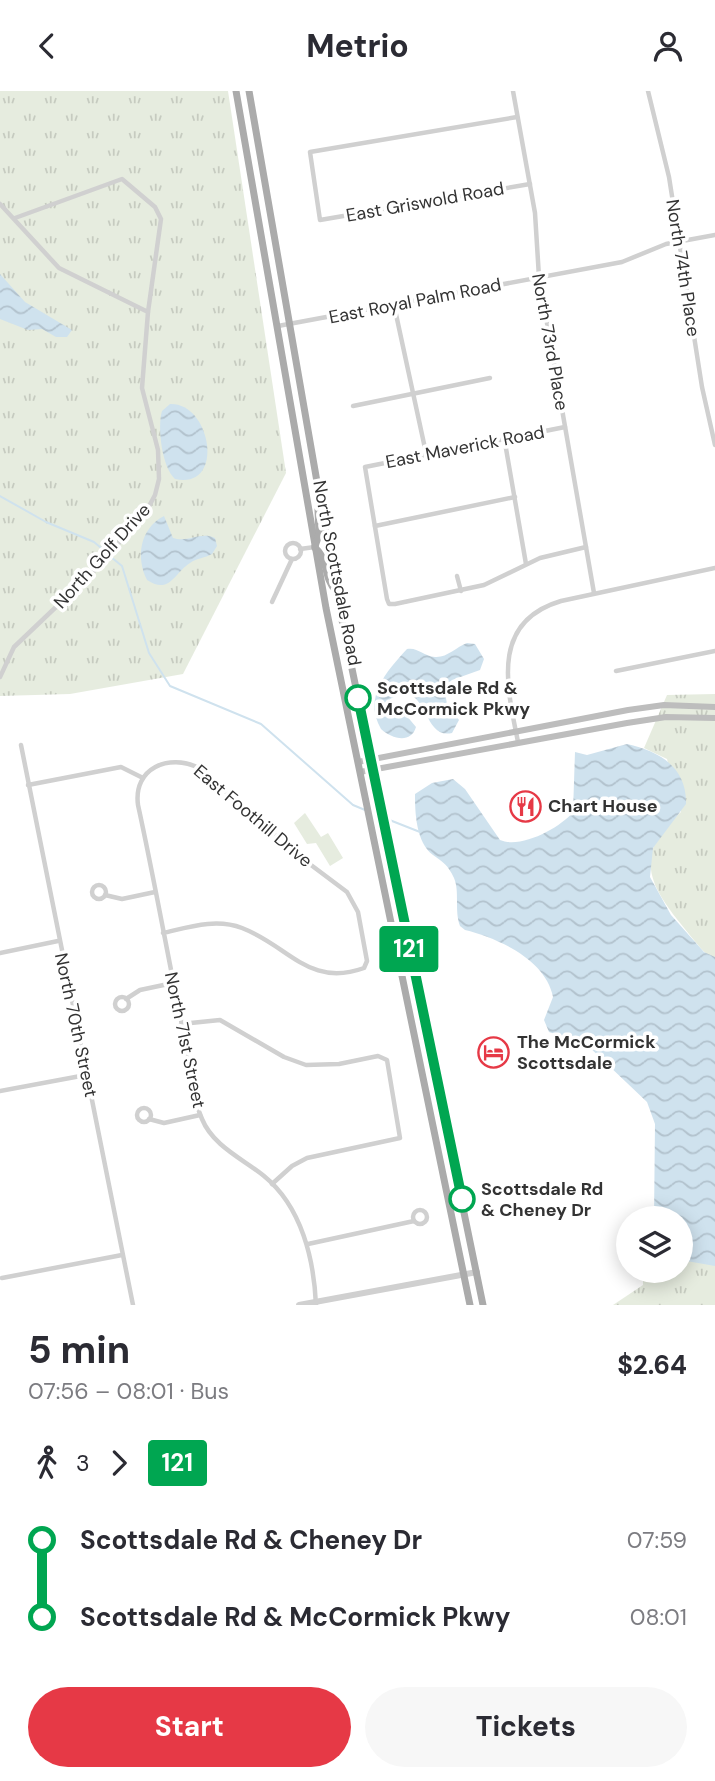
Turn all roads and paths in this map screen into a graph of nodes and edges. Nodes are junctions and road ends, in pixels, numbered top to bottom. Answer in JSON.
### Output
{"nodes":[{"id":1,"x":236,"y":91,"type":"edge"},
{"id":2,"x":249,"y":91,"type":"edge"},
{"id":3,"x":513,"y":91,"type":"edge"},
{"id":4,"x":648,"y":91,"type":"edge"},
{"id":5,"x":517,"y":117,"type":"junction"},
{"id":6,"x":530,"y":184,"type":"junction"},
{"id":7,"x":0,"y":204,"type":"edge"},
{"id":8,"x":15,"y":218,"type":"junction"},
{"id":9,"x":715,"y":235,"type":"edge"},
{"id":10,"x":681,"y":241,"type":"junction"},
{"id":11,"x":539,"y":277,"type":"junction"},
{"id":12,"x":394,"y":305,"type":"junction"},
{"id":13,"x":148,"y":312,"type":"junction"},
{"id":14,"x":289,"y":324,"type":"junction"},
{"id":15,"x":277,"y":326,"type":"junction"},
{"id":16,"x":490,"y":378,"type":"dead end"},
{"id":17,"x":414,"y":394,"type":"junction"},
{"id":18,"x":353,"y":406,"type":"dead end"},
{"id":19,"x":565,"y":427,"type":"junction"},
{"id":20,"x":504,"y":437,"type":"junction"},
{"id":21,"x":715,"y":445,"type":"edge"},
{"id":22,"x":426,"y":453,"type":"junction"},
{"id":23,"x":319,"y":497,"type":"junction"},
{"id":24,"x":515,"y":497,"type":"junction"},
{"id":25,"x":375,"y":526,"type":"junction"},
{"id":26,"x":315,"y":547,"type":"junction"},
{"id":27,"x":586,"y":547,"type":"junction"},
{"id":28,"x":300,"y":549,"type":"junction"},
{"id":29,"x":292,"y":559,"type":"junction"},
{"id":30,"x":526,"y":564,"type":"junction"},
{"id":31,"x":715,"y":568,"type":"edge"},
{"id":32,"x":457,"y":576,"type":"dead end"},
{"id":33,"x":335,"y":591,"type":"junction"},
{"id":34,"x":460,"y":591,"type":"junction"},
{"id":35,"x":594,"y":593,"type":"junction"},
{"id":36,"x":272,"y":602,"type":"dead end"},
{"id":37,"x":715,"y":652,"type":"edge"},
{"id":38,"x":616,"y":671,"type":"dead end"},
{"id":39,"x":0,"y":677,"type":"edge"},
{"id":40,"x":713,"y":707,"type":"edge"},
{"id":41,"x":712,"y":717,"type":"edge"},
{"id":42,"x":515,"y":730,"type":"junction"},
{"id":43,"x":518,"y":742,"type":"junction"},
{"id":44,"x":21,"y":745,"type":"dead end"},
{"id":45,"x":370,"y":759,"type":"junction"},
{"id":46,"x":358,"y":762,"type":"junction"},
{"id":47,"x":372,"y":769,"type":"junction"},
{"id":48,"x":360,"y":773,"type":"junction"},
{"id":49,"x":143,"y":778,"type":"junction"},
{"id":50,"x":28,"y":785,"type":"junction"},
{"id":51,"x":155,"y":892,"type":"junction"},
{"id":52,"x":105,"y":895,"type":"dead end"},
{"id":53,"x":163,"y":933,"type":"junction"},
{"id":54,"x":58,"y":941,"type":"junction"},
{"id":55,"x":0,"y":953,"type":"edge"},
{"id":56,"x":173,"y":983,"type":"junction"},
{"id":57,"x":126,"y":999,"type":"dead end"},
{"id":58,"x":181,"y":1024,"type":"junction"},
{"id":59,"x":86,"y":1075,"type":"junction"},
{"id":60,"x":0,"y":1091,"type":"edge"},
{"id":61,"x":200,"y":1115,"type":"junction"},
{"id":62,"x":149,"y":1119,"type":"dead end"},
{"id":63,"x":272,"y":1184,"type":"junction"},
{"id":64,"x":414,"y":1221,"type":"dead end"},
{"id":65,"x":308,"y":1244,"type":"junction"},
{"id":66,"x":122,"y":1255,"type":"junction"},
{"id":67,"x":477,"y":1272,"type":"junction"},
{"id":68,"x":464,"y":1274,"type":"junction"},
{"id":69,"x":2,"y":1278,"type":"dead end"},
{"id":70,"x":316,"y":1303,"type":"edge"},
{"id":71,"x":133,"y":1305,"type":"edge"},
{"id":72,"x":299,"y":1305,"type":"edge"},
{"id":73,"x":470,"y":1305,"type":"edge"},
{"id":74,"x":483,"y":1305,"type":"edge"}],
"edges":[{"from":1,"to":15,"type":"main road","name":"North Scottsdale Road"},
{"from":2,"to":14,"type":"main road","name":"North Scottsdale Road"},
{"from":3,"to":5,"type":"street","name":"North 73rd Place"},
{"from":4,"to":10,"type":"street","name":"North 74th Place"},
{"from":5,"to":6,"type":"street","name":"North 73rd Place"},
{"from":5,"to":6,"type":"street","name":"East Griswold Road"},
{"from":6,"to":11,"type":"street","name":"North 73rd Place"},
{"from":7,"to":8,"type":"street"},
{"from":8,"to":13,"type":"street"},
{"from":8,"to":13,"type":"street","name":"North Golf Drive"},
{"from":9,"to":10,"type":"street","name":"East Royal Palm Road"},
{"from":10,"to":11,"type":"street","name":"East Royal Palm Road"},
{"from":10,"to":21,"type":"street","name":"North 74th Place"},
{"from":11,"to":12,"type":"street","name":"East Royal Palm Road"},
{"from":11,"to":19,"type":"street","name":"North 73rd Place"},
{"from":12,"to":14,"type":"street","name":"East Royal Palm Road"},
{"from":12,"to":17,"type":"street"},
{"from":13,"to":39,"type":"street","name":"North Golf Drive"},
{"from":14,"to":15,"type":"street","name":"East Royal Palm Road"},
{"from":14,"to":23,"type":"main road","name":"North Scottsdale Road"},
{"from":15,"to":26,"type":"main road","name":"North Scottsdale Road"},
{"from":16,"to":17,"type":"street"},
{"from":17,"to":18,"type":"street"},
{"from":17,"to":22,"type":"street"},
{"from":19,"to":20,"type":"street","name":"East Maverick Road"},
{"from":19,"to":27,"type":"street","name":"North 73rd Place"},
{"from":20,"to":22,"type":"street","name":"East Maverick Road"},
{"from":20,"to":24,"type":"street"},
{"from":22,"to":25,"type":"street","name":"East Maverick Road"},
{"from":23,"to":26,"type":"main road"},
{"from":23,"to":33,"type":"main road","name":"North Scottsdale Road"},
{"from":24,"to":25,"type":"street"},
{"from":24,"to":30,"type":"street"},
{"from":25,"to":34,"type":"street"},
{"from":26,"to":28,"type":"street"},
{"from":26,"to":33,"type":"main road"},
{"from":26,"to":46,"type":"main road","name":"North Scottsdale Road"},
{"from":27,"to":30,"type":"street"},
{"from":27,"to":35,"type":"street","name":"North 73rd Place"},
{"from":28,"to":29,"type":"street"},
{"from":28,"to":29,"type":"street"},
{"from":29,"to":36,"type":"street"},
{"from":30,"to":34,"type":"street"},
{"from":31,"to":35,"type":"street"},
{"from":32,"to":34,"type":"street"},
{"from":33,"to":45,"type":"main road","name":"North Scottsdale Road"},
{"from":35,"to":42,"type":"street"},
{"from":37,"to":38,"type":"street"},
{"from":40,"to":41,"type":"main road"},
{"from":40,"to":42,"type":"main road"},
{"from":41,"to":43,"type":"main road"},
{"from":42,"to":43,"type":"street"},
{"from":42,"to":45,"type":"main road"},
{"from":43,"to":47,"type":"main road"},
{"from":44,"to":50,"type":"street","name":"North 70th Street"},
{"from":45,"to":46,"type":"main road"},
{"from":45,"to":47,"type":"main road","name":"North Scottsdale Road"},
{"from":46,"to":48,"type":"main road","name":"North Scottsdale Road"},
{"from":47,"to":48,"type":"main road"},
{"from":47,"to":67,"type":"main road","name":"North Scottsdale Road"},
{"from":48,"to":68,"type":"main road","name":"North Scottsdale Road"},
{"from":49,"to":50,"type":"street"},
{"from":49,"to":51,"type":"street","name":"North 71st Street"},
{"from":49,"to":53,"type":"street","name":"East Foothill Drive"},
{"from":50,"to":54,"type":"street","name":"North 70th Street"},
{"from":51,"to":52,"type":"street"},
{"from":51,"to":53,"type":"street","name":"North 71st Street"},
{"from":53,"to":56,"type":"street","name":"North 71st Street"},
{"from":54,"to":55,"type":"street"},
{"from":54,"to":59,"type":"street","name":"North 70th Street"},
{"from":56,"to":57,"type":"street"},
{"from":56,"to":58,"type":"street","name":"North 71st Street"},
{"from":58,"to":61,"type":"street","name":"North 71st Street"},
{"from":58,"to":63,"type":"street"},
{"from":59,"to":60,"type":"street"},
{"from":59,"to":66,"type":"street","name":"North 70th Street"},
{"from":61,"to":62,"type":"street"},
{"from":61,"to":63,"type":"street","name":"North 71st Street"},
{"from":63,"to":65,"type":"street","name":"North 71st Street"},
{"from":64,"to":65,"type":"street"},
{"from":65,"to":70,"type":"street","name":"North 71st Street"},
{"from":66,"to":69,"type":"street"},
{"from":66,"to":71,"type":"street","name":"North 70th Street"},
{"from":67,"to":68,"type":"street"},
{"from":67,"to":74,"type":"main road","name":"North Scottsdale Road"},
{"from":68,"to":70,"type":"street"},
{"from":68,"to":73,"type":"main road","name":"North Scottsdale Road"},
{"from":70,"to":72,"type":"street"}]}
